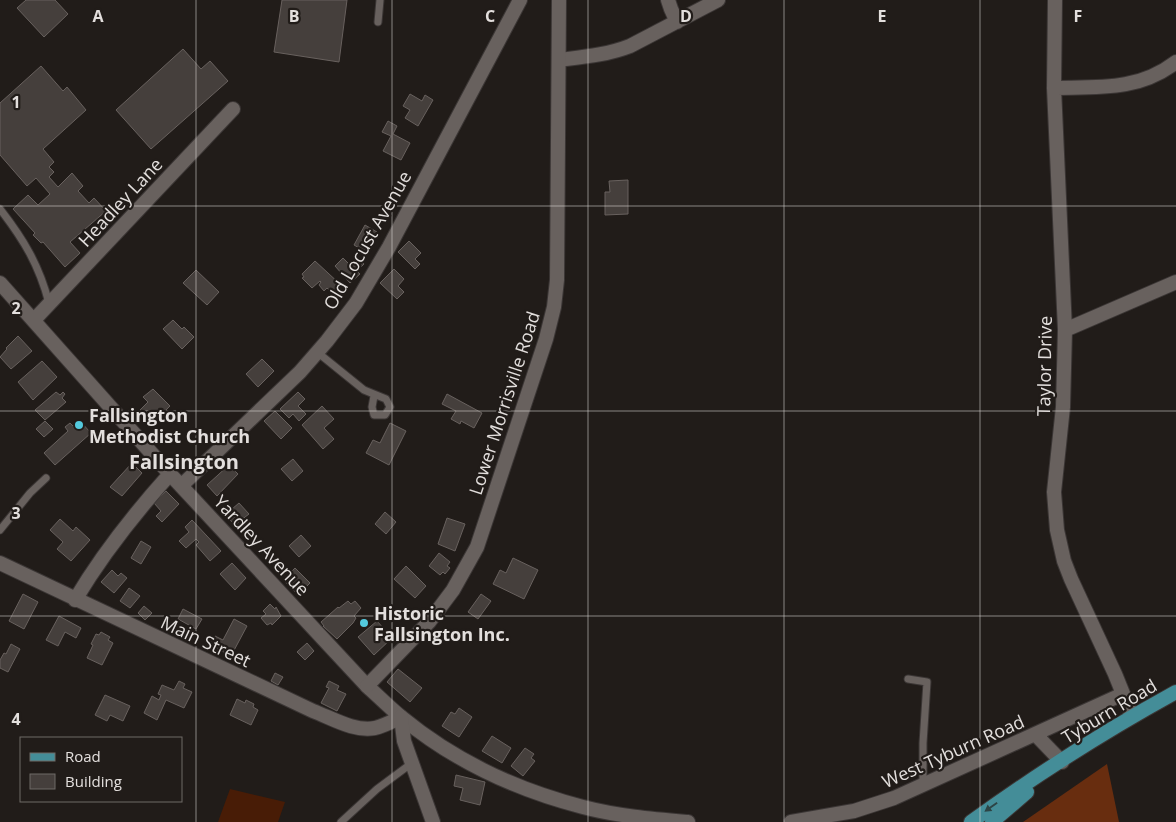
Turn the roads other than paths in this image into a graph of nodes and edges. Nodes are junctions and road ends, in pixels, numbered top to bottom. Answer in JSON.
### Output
{"nodes":[{"id":1,"x":380,"y":0,"type":"edge"},
{"id":2,"x":520,"y":0,"type":"edge"},
{"id":3,"x":559,"y":0,"type":"edge"},
{"id":4,"x":668,"y":0,"type":"edge"},
{"id":5,"x":718,"y":0,"type":"edge"},
{"id":6,"x":1055,"y":0,"type":"edge"},
{"id":7,"x":378,"y":22,"type":"dead end"},
{"id":8,"x":677,"y":22,"type":"junction"},
{"id":9,"x":559,"y":60,"type":"junction"},
{"id":10,"x":1176,"y":62,"type":"edge"},
{"id":11,"x":1054,"y":88,"type":"junction"},
{"id":12,"x":233,"y":109,"type":"dead end"},
{"id":13,"x":0,"y":209,"type":"edge"},
{"id":14,"x":1176,"y":282,"type":"edge"},
{"id":15,"x":0,"y":283,"type":"edge"},
{"id":16,"x":49,"y":304,"type":"junction"},
{"id":17,"x":34,"y":320,"type":"junction"},
{"id":18,"x":1065,"y":330,"type":"junction"},
{"id":19,"x":317,"y":352,"type":"junction"},
{"id":20,"x":374,"y":396,"type":"dead end"},
{"id":21,"x":170,"y":474,"type":"junction"},
{"id":22,"x":46,"y":478,"type":"dead end"},
{"id":23,"x":181,"y":486,"type":"junction"},
{"id":24,"x":0,"y":530,"type":"edge"},
{"id":25,"x":0,"y":563,"type":"edge"},
{"id":26,"x":75,"y":600,"type":"junction"},
{"id":27,"x":908,"y":679,"type":"dead end"},
{"id":28,"x":367,"y":686,"type":"junction"},
{"id":29,"x":1176,"y":692,"type":"edge"},
{"id":30,"x":1123,"y":694,"type":"junction"},
{"id":31,"x":1132,"y":716,"type":"junction"},
{"id":32,"x":401,"y":717,"type":"junction"},
{"id":33,"x":1036,"y":735,"type":"junction"},
{"id":34,"x":1062,"y":762,"type":"junction"},
{"id":35,"x":412,"y":763,"type":"junction"},
{"id":36,"x":923,"y":785,"type":"junction"},
{"id":37,"x":853,"y":817,"type":"edge"},
{"id":38,"x":341,"y":822,"type":"edge"},
{"id":39,"x":433,"y":822,"type":"edge"},
{"id":40,"x":688,"y":822,"type":"edge"},
{"id":41,"x":791,"y":822,"type":"edge"},
{"id":42,"x":971,"y":822,"type":"edge"},
{"id":43,"x":992,"y":822,"type":"edge"}],
"edges":[{"from":1,"to":7,"type":"lane"},
{"from":2,"to":19,"type":"street","name":"Old Locust Avenue"},
{"from":3,"to":9,"type":"street","name":"Lower Morrisville Road"},
{"from":4,"to":8,"type":"street"},
{"from":5,"to":8,"type":"street"},
{"from":6,"to":11,"type":"street","name":"Taylor Drive"},
{"from":8,"to":9,"type":"street"},
{"from":9,"to":28,"type":"street","name":"Lower Morrisville Road"},
{"from":10,"to":11,"type":"street"},
{"from":11,"to":18,"type":"street","name":"Taylor Drive"},
{"from":12,"to":16,"type":"street","name":"Headley Lane"},
{"from":13,"to":16,"type":"lane"},
{"from":14,"to":18,"type":"street"},
{"from":15,"to":17,"type":"street","name":"Yardley Avenue"},
{"from":16,"to":17,"type":"street","name":"Headley Lane"},
{"from":17,"to":21,"type":"street","name":"Yardley Avenue"},
{"from":18,"to":30,"type":"street","name":"Taylor Drive"},
{"from":19,"to":20,"type":"lane"},
{"from":19,"to":23,"type":"street","name":"Old Locust Avenue"},
{"from":21,"to":23,"type":"street","name":"Yardley Avenue"},
{"from":21,"to":26,"type":"street"},
{"from":22,"to":24,"type":"lane"},
{"from":23,"to":28,"type":"street","name":"Yardley Avenue"},
{"from":25,"to":26,"type":"street","name":"Main Street"},
{"from":26,"to":32,"type":"street","name":"Main Street"},
{"from":27,"to":36,"type":"lane"},
{"from":28,"to":32,"type":"street","name":"Yardley Avenue"},
{"from":29,"to":31,"type":"main road","name":"Tyburn Road"},
{"from":30,"to":31,"type":"street","name":"Taylor Drive"},
{"from":30,"to":33,"type":"street","name":"West Tyburn Road"},
{"from":31,"to":34,"type":"main road","name":"Tyburn Road"},
{"from":32,"to":35,"type":"street"},
{"from":32,"to":40,"type":"street"},
{"from":33,"to":34,"type":"street"},
{"from":33,"to":36,"type":"street","name":"West Tyburn Road"},
{"from":34,"to":42,"type":"main road","name":"Tyburn Road","one_way":true},
{"from":34,"to":43,"type":"main road","name":"Tyburn Road"},
{"from":35,"to":38,"type":"lane"},
{"from":35,"to":39,"type":"street"},
{"from":36,"to":37,"type":"street","name":"West Tyburn Road"},
{"from":37,"to":41,"type":"street","name":"West Tyburn Road"}]}
